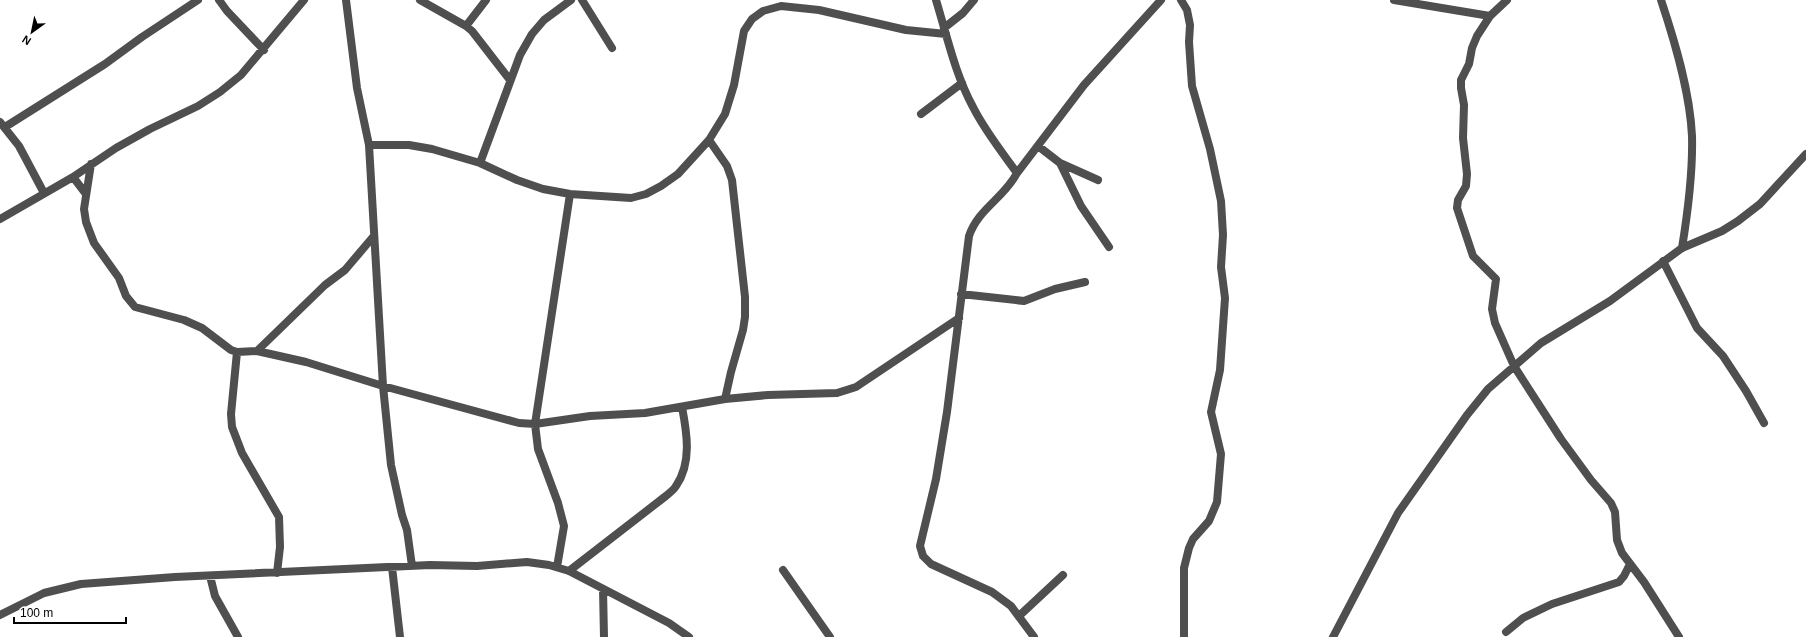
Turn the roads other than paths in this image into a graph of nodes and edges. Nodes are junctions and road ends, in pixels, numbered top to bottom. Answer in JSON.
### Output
{"nodes":[{"id":1,"x":198,"y":0,"type":"edge"},
{"id":2,"x":219,"y":0,"type":"edge"},
{"id":3,"x":304,"y":0,"type":"edge"},
{"id":4,"x":346,"y":0,"type":"edge"},
{"id":5,"x":420,"y":0,"type":"edge"},
{"id":6,"x":486,"y":0,"type":"edge"},
{"id":7,"x":570,"y":0,"type":"edge"},
{"id":8,"x":582,"y":0,"type":"edge"},
{"id":9,"x":936,"y":0,"type":"edge"},
{"id":10,"x":974,"y":0,"type":"edge"},
{"id":11,"x":1161,"y":0,"type":"edge"},
{"id":12,"x":1181,"y":0,"type":"edge"},
{"id":13,"x":1394,"y":0,"type":"edge"},
{"id":14,"x":1507,"y":0,"type":"edge"},
{"id":15,"x":1661,"y":0,"type":"edge"},
{"id":16,"x":1490,"y":16,"type":"junction"},
{"id":17,"x":466,"y":26,"type":"junction"},
{"id":18,"x":945,"y":31,"type":"junction"},
{"id":19,"x":612,"y":48,"type":"dead end"},
{"id":20,"x":264,"y":50,"type":"junction"},
{"id":21,"x":510,"y":80,"type":"junction"},
{"id":22,"x":962,"y":83,"type":"junction"},
{"id":23,"x":921,"y":114,"type":"dead end"},
{"id":24,"x":2,"y":124,"type":"edge"},
{"id":25,"x":709,"y":140,"type":"junction"},
{"id":26,"x":369,"y":145,"type":"junction"},
{"id":27,"x":1038,"y":146,"type":"junction"},
{"id":28,"x":1806,"y":154,"type":"edge"},
{"id":29,"x":480,"y":163,"type":"junction"},
{"id":30,"x":1060,"y":163,"type":"junction"},
{"id":31,"x":91,"y":164,"type":"junction"},
{"id":32,"x":1017,"y":173,"type":"junction"},
{"id":33,"x":73,"y":177,"type":"junction"},
{"id":34,"x":1098,"y":180,"type":"dead end"},
{"id":35,"x":44,"y":193,"type":"junction"},
{"id":36,"x":86,"y":194,"type":"junction"},
{"id":37,"x":570,"y":194,"type":"junction"},
{"id":38,"x":0,"y":219,"type":"edge"},
{"id":39,"x":373,"y":237,"type":"junction"},
{"id":40,"x":1110,"y":247,"type":"dead end"},
{"id":41,"x":1682,"y":248,"type":"junction"},
{"id":42,"x":1663,"y":261,"type":"junction"},
{"id":43,"x":1085,"y":282,"type":"dead end"},
{"id":44,"x":961,"y":294,"type":"junction"},
{"id":45,"x":959,"y":318,"type":"junction"},
{"id":46,"x":257,"y":351,"type":"junction"},
{"id":47,"x":237,"y":352,"type":"junction"},
{"id":48,"x":1514,"y":366,"type":"junction"},
{"id":49,"x":383,"y":386,"type":"junction"},
{"id":50,"x":725,"y":399,"type":"junction"},
{"id":51,"x":682,"y":407,"type":"junction"},
{"id":52,"x":1764,"y":423,"type":"dead end"},
{"id":53,"x":535,"y":424,"type":"junction"},
{"id":54,"x":1630,"y":564,"type":"junction"},
{"id":55,"x":412,"y":566,"type":"junction"},
{"id":56,"x":392,"y":567,"type":"junction"},
{"id":57,"x":557,"y":567,"type":"junction"},
{"id":58,"x":783,"y":570,"type":"dead end"},
{"id":59,"x":570,"y":571,"type":"junction"},
{"id":60,"x":276,"y":573,"type":"junction"},
{"id":61,"x":1063,"y":575,"type":"dead end"},
{"id":62,"x":210,"y":576,"type":"junction"},
{"id":63,"x":603,"y":589,"type":"junction"},
{"id":64,"x":0,"y":615,"type":"edge"},
{"id":65,"x":1019,"y":616,"type":"junction"},
{"id":66,"x":1506,"y":632,"type":"dead end"},
{"id":67,"x":1031,"y":634,"type":"edge"},
{"id":68,"x":238,"y":637,"type":"edge"},
{"id":69,"x":400,"y":637,"type":"edge"},
{"id":70,"x":604,"y":637,"type":"edge"},
{"id":71,"x":689,"y":637,"type":"edge"},
{"id":72,"x":830,"y":637,"type":"edge"},
{"id":73,"x":1023,"y":637,"type":"edge"},
{"id":74,"x":1184,"y":637,"type":"edge"},
{"id":75,"x":1333,"y":637,"type":"edge"},
{"id":76,"x":1679,"y":637,"type":"edge"}],
"edges":[{"from":1,"to":24,"type":"street"},
{"from":2,"to":20,"type":"street"},
{"from":3,"to":20,"type":"street"},
{"from":4,"to":26,"type":"street"},
{"from":5,"to":17,"type":"street"},
{"from":6,"to":17,"type":"street"},
{"from":7,"to":21,"type":"street"},
{"from":8,"to":19,"type":"street"},
{"from":9,"to":18,"type":"street"},
{"from":10,"to":18,"type":"street"},
{"from":11,"to":27,"type":"street"},
{"from":12,"to":74,"type":"street"},
{"from":13,"to":16,"type":"street"},
{"from":14,"to":16,"type":"street"},
{"from":15,"to":41,"type":"street"},
{"from":16,"to":48,"type":"street"},
{"from":17,"to":21,"type":"street"},
{"from":18,"to":22,"type":"street"},
{"from":18,"to":25,"type":"street"},
{"from":20,"to":31,"type":"street"},
{"from":21,"to":29,"type":"street"},
{"from":22,"to":23,"type":"street"},
{"from":22,"to":32,"type":"street"},
{"from":24,"to":35,"type":"street"},
{"from":25,"to":37,"type":"street"},
{"from":25,"to":50,"type":"street"},
{"from":26,"to":29,"type":"street"},
{"from":26,"to":39,"type":"street"},
{"from":27,"to":30,"type":"street"},
{"from":27,"to":32,"type":"street"},
{"from":28,"to":41,"type":"street"},
{"from":29,"to":37,"type":"street"},
{"from":30,"to":34,"type":"street"},
{"from":30,"to":40,"type":"street"},
{"from":31,"to":33,"type":"street"},
{"from":31,"to":36,"type":"street"},
{"from":32,"to":44,"type":"street"},
{"from":33,"to":35,"type":"street"},
{"from":33,"to":36,"type":"street"},
{"from":35,"to":38,"type":"street"},
{"from":36,"to":47,"type":"street"},
{"from":37,"to":53,"type":"street"},
{"from":39,"to":46,"type":"street"},
{"from":39,"to":49,"type":"street"},
{"from":41,"to":42,"type":"street"},
{"from":42,"to":48,"type":"street"},
{"from":42,"to":52,"type":"street"},
{"from":43,"to":44,"type":"street"},
{"from":44,"to":45,"type":"street"},
{"from":45,"to":50,"type":"street"},
{"from":45,"to":65,"type":"street"},
{"from":46,"to":47,"type":"street"},
{"from":46,"to":49,"type":"street"},
{"from":47,"to":60,"type":"street"},
{"from":48,"to":54,"type":"street"},
{"from":48,"to":75,"type":"street"},
{"from":49,"to":53,"type":"street"},
{"from":49,"to":55,"type":"street"},
{"from":50,"to":51,"type":"street"},
{"from":51,"to":53,"type":"street"},
{"from":51,"to":59,"type":"street"},
{"from":53,"to":57,"type":"street"},
{"from":54,"to":66,"type":"street"},
{"from":54,"to":76,"type":"street"},
{"from":55,"to":56,"type":"street"},
{"from":55,"to":57,"type":"street"},
{"from":56,"to":60,"type":"street"},
{"from":56,"to":69,"type":"street"},
{"from":57,"to":59,"type":"street"},
{"from":58,"to":72,"type":"street"},
{"from":59,"to":63,"type":"street"},
{"from":60,"to":62,"type":"street"},
{"from":61,"to":65,"type":"street"},
{"from":62,"to":64,"type":"street"},
{"from":62,"to":68,"type":"street"},
{"from":63,"to":70,"type":"street"},
{"from":63,"to":71,"type":"street"},
{"from":65,"to":67,"type":"street"},
{"from":67,"to":73,"type":"street"}]}
